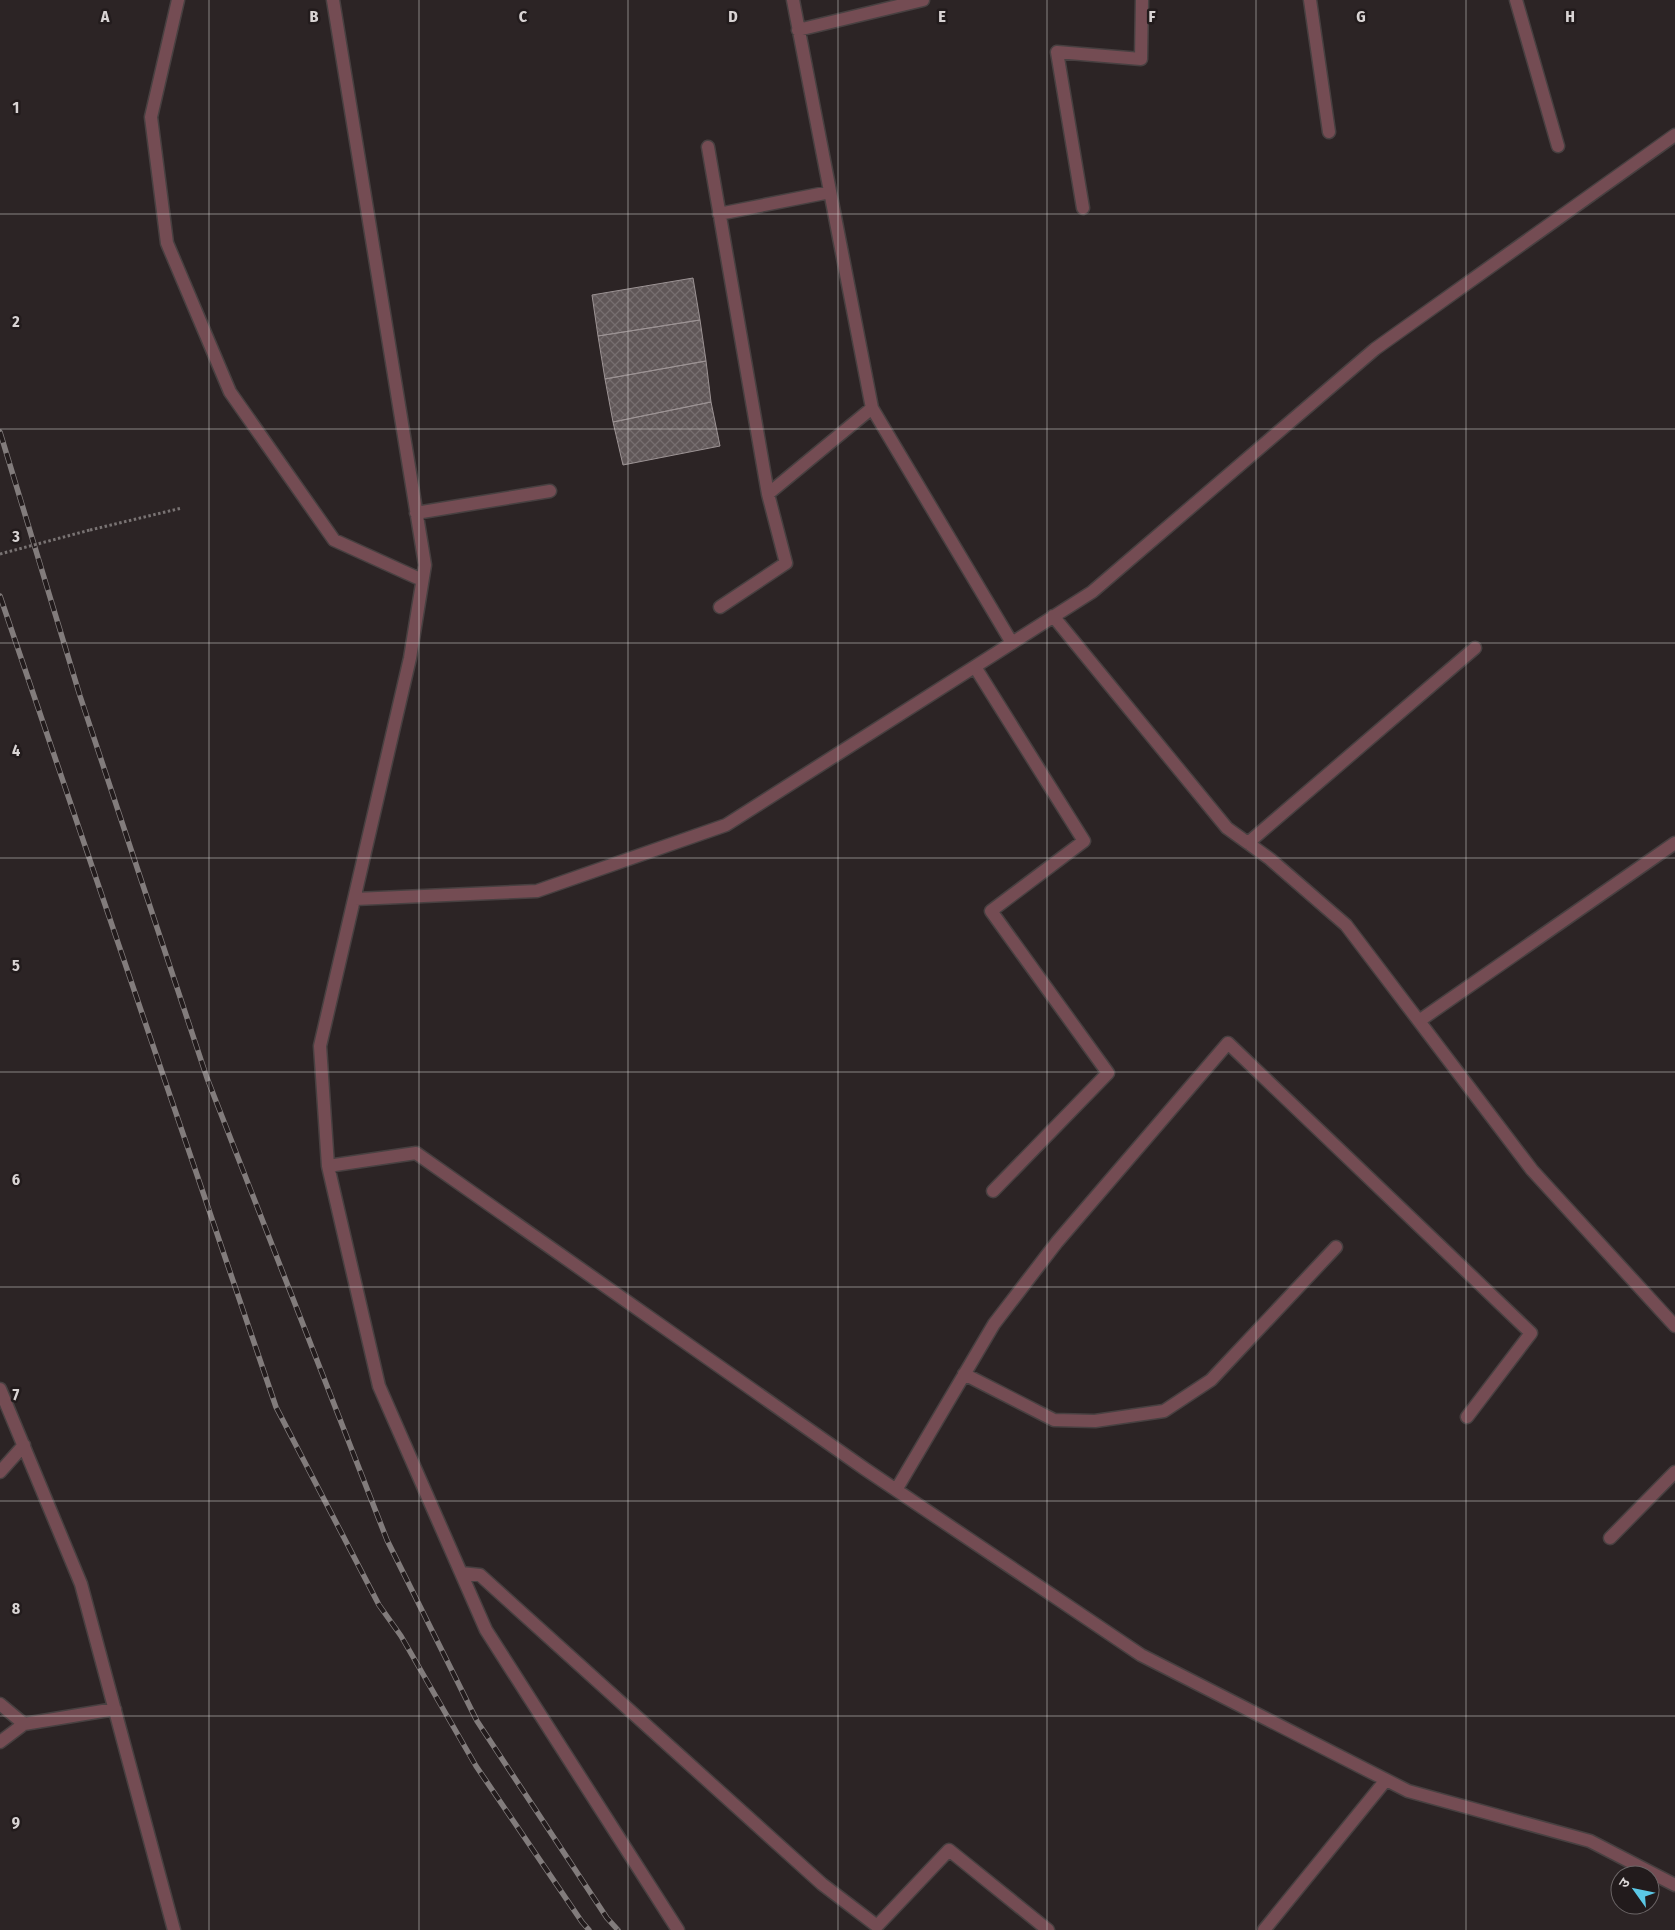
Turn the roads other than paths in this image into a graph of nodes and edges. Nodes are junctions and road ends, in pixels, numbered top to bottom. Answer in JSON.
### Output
{"nodes":[{"id":1,"x":178,"y":0,"type":"edge"},
{"id":2,"x":332,"y":0,"type":"edge"},
{"id":3,"x":793,"y":0,"type":"edge"},
{"id":4,"x":923,"y":0,"type":"edge"},
{"id":5,"x":1142,"y":0,"type":"edge"},
{"id":6,"x":1310,"y":0,"type":"edge"},
{"id":7,"x":1516,"y":0,"type":"edge"},
{"id":8,"x":798,"y":30,"type":"junction"},
{"id":9,"x":1329,"y":132,"type":"dead end"},
{"id":10,"x":1675,"y":135,"type":"edge"},
{"id":11,"x":1558,"y":146,"type":"dead end"},
{"id":12,"x":708,"y":147,"type":"dead end"},
{"id":13,"x":830,"y":192,"type":"junction"},
{"id":14,"x":1083,"y":208,"type":"dead end"},
{"id":15,"x":719,"y":214,"type":"junction"},
{"id":16,"x":872,"y":408,"type":"junction"},
{"id":17,"x":550,"y":491,"type":"dead end"},
{"id":18,"x":768,"y":494,"type":"junction"},
{"id":19,"x":416,"y":512,"type":"junction"},
{"id":20,"x":422,"y":580,"type":"junction"},
{"id":21,"x":720,"y":607,"type":"dead end"},
{"id":22,"x":1054,"y":616,"type":"junction"},
{"id":23,"x":1012,"y":644,"type":"junction"},
{"id":24,"x":1475,"y":648,"type":"dead end"},
{"id":25,"x":975,"y":667,"type":"junction"},
{"id":26,"x":1248,"y":843,"type":"junction"},
{"id":27,"x":1675,"y":843,"type":"edge"},
{"id":28,"x":355,"y":899,"type":"junction"},
{"id":29,"x":1419,"y":1021,"type":"junction"},
{"id":30,"x":328,"y":1166,"type":"junction"},
{"id":31,"x":993,"y":1191,"type":"dead end"},
{"id":32,"x":1336,"y":1247,"type":"dead end"},
{"id":33,"x":1675,"y":1326,"type":"edge"},
{"id":34,"x":964,"y":1374,"type":"junction"},
{"id":35,"x":0,"y":1389,"type":"edge"},
{"id":36,"x":1467,"y":1417,"type":"dead end"},
{"id":37,"x":24,"y":1445,"type":"junction"},
{"id":38,"x":0,"y":1472,"type":"edge"},
{"id":39,"x":1675,"y":1472,"type":"edge"},
{"id":40,"x":896,"y":1490,"type":"junction"},
{"id":41,"x":1610,"y":1538,"type":"dead end"},
{"id":42,"x":461,"y":1573,"type":"junction"},
{"id":43,"x":0,"y":1704,"type":"edge"},
{"id":44,"x":115,"y":1709,"type":"junction"},
{"id":45,"x":24,"y":1724,"type":"junction"},
{"id":46,"x":0,"y":1742,"type":"edge"},
{"id":47,"x":1386,"y":1780,"type":"junction"},
{"id":48,"x":1675,"y":1885,"type":"edge"},
{"id":49,"x":174,"y":1930,"type":"edge"},
{"id":50,"x":678,"y":1930,"type":"edge"},
{"id":51,"x":1048,"y":1930,"type":"edge"},
{"id":52,"x":1264,"y":1930,"type":"edge"}],
"edges":[{"from":1,"to":20,"type":"street"},
{"from":2,"to":19,"type":"street"},
{"from":3,"to":8,"type":"street"},
{"from":4,"to":8,"type":"street"},
{"from":5,"to":14,"type":"street"},
{"from":6,"to":9,"type":"street"},
{"from":7,"to":11,"type":"street"},
{"from":8,"to":13,"type":"street"},
{"from":10,"to":22,"type":"street"},
{"from":12,"to":15,"type":"street"},
{"from":13,"to":15,"type":"street"},
{"from":13,"to":16,"type":"street"},
{"from":15,"to":18,"type":"street"},
{"from":16,"to":18,"type":"street"},
{"from":16,"to":23,"type":"street"},
{"from":17,"to":19,"type":"street"},
{"from":18,"to":21,"type":"street"},
{"from":19,"to":20,"type":"street"},
{"from":20,"to":28,"type":"street"},
{"from":22,"to":23,"type":"street"},
{"from":22,"to":26,"type":"street"},
{"from":23,"to":25,"type":"street"},
{"from":24,"to":26,"type":"street"},
{"from":25,"to":28,"type":"street"},
{"from":25,"to":31,"type":"street"},
{"from":26,"to":29,"type":"street"},
{"from":27,"to":29,"type":"street"},
{"from":28,"to":30,"type":"street"},
{"from":29,"to":33,"type":"street"},
{"from":30,"to":40,"type":"street"},
{"from":30,"to":42,"type":"street"},
{"from":32,"to":34,"type":"street"},
{"from":34,"to":36,"type":"street"},
{"from":34,"to":40,"type":"street"},
{"from":35,"to":37,"type":"street"},
{"from":37,"to":38,"type":"street"},
{"from":37,"to":44,"type":"street"},
{"from":39,"to":41,"type":"street"},
{"from":40,"to":47,"type":"street"},
{"from":42,"to":50,"type":"street"},
{"from":42,"to":51,"type":"street"},
{"from":43,"to":45,"type":"street"},
{"from":44,"to":45,"type":"street"},
{"from":44,"to":49,"type":"street"},
{"from":45,"to":46,"type":"street"},
{"from":47,"to":48,"type":"street"},
{"from":47,"to":52,"type":"street"}]}
